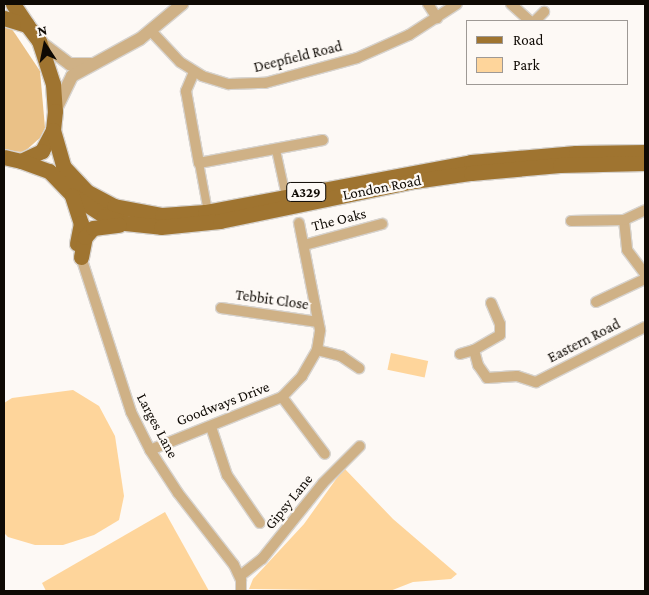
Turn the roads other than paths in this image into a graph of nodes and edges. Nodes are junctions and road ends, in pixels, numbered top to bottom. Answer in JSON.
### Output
{"nodes":[{"id":1,"x":13,"y":4,"type":"edge"},
{"id":2,"x":182,"y":4,"type":"edge"},
{"id":3,"x":428,"y":4,"type":"edge"},
{"id":4,"x":457,"y":4,"type":"edge"},
{"id":5,"x":511,"y":4,"type":"edge"},
{"id":6,"x":544,"y":12,"type":"dead end"},
{"id":7,"x":4,"y":18,"type":"edge"},
{"id":8,"x":437,"y":18,"type":"junction"},
{"id":9,"x":529,"y":20,"type":"edge"},
{"id":10,"x":537,"y":20,"type":"edge"},
{"id":11,"x":27,"y":25,"type":"junction"},
{"id":12,"x":151,"y":31,"type":"junction"},
{"id":13,"x":39,"y":41,"type":"junction"},
{"id":14,"x":93,"y":63,"type":"junction"},
{"id":15,"x":194,"y":72,"type":"junction"},
{"id":16,"x":55,"y":111,"type":"junction"},
{"id":17,"x":53,"y":130,"type":"junction"},
{"id":18,"x":323,"y":140,"type":"dead end"},
{"id":19,"x":276,"y":150,"type":"junction"},
{"id":20,"x":645,"y":152,"type":"edge"},
{"id":21,"x":11,"y":161,"type":"edge"},
{"id":22,"x":200,"y":163,"type":"junction"},
{"id":23,"x":645,"y":163,"type":"edge"},
{"id":24,"x":72,"y":195,"type":"junction"},
{"id":25,"x":286,"y":196,"type":"junction"},
{"id":26,"x":207,"y":206,"type":"dead end"},
{"id":27,"x":645,"y":210,"type":"edge"},
{"id":28,"x":624,"y":220,"type":"junction"},
{"id":29,"x":571,"y":221,"type":"dead end"},
{"id":30,"x":299,"y":223,"type":"dead end"},
{"id":31,"x":382,"y":224,"type":"dead end"},
{"id":32,"x":133,"y":225,"type":"junction"},
{"id":33,"x":304,"y":245,"type":"junction"},
{"id":34,"x":81,"y":257,"type":"junction"},
{"id":35,"x":645,"y":274,"type":"edge"},
{"id":36,"x":645,"y":279,"type":"edge"},
{"id":37,"x":596,"y":302,"type":"dead end"},
{"id":38,"x":490,"y":303,"type":"dead end"},
{"id":39,"x":221,"y":308,"type":"dead end"},
{"id":40,"x":318,"y":322,"type":"junction"},
{"id":41,"x":645,"y":327,"type":"edge"},
{"id":42,"x":317,"y":350,"type":"junction"},
{"id":43,"x":474,"y":350,"type":"junction"},
{"id":44,"x":460,"y":354,"type":"dead end"},
{"id":45,"x":359,"y":368,"type":"dead end"},
{"id":46,"x":282,"y":397,"type":"junction"},
{"id":47,"x":211,"y":427,"type":"junction"},
{"id":48,"x":360,"y":446,"type":"dead end"},
{"id":49,"x":150,"y":450,"type":"junction"},
{"id":50,"x":325,"y":454,"type":"dead end"},
{"id":51,"x":260,"y":523,"type":"dead end"},
{"id":52,"x":240,"y":576,"type":"junction"},
{"id":53,"x":241,"y":591,"type":"edge"}],
"edges":[{"from":1,"to":11,"type":"main road"},
{"from":2,"to":12,"type":"street"},
{"from":3,"to":8,"type":"street"},
{"from":4,"to":8,"type":"street","name":"Deepfield Road"},
{"from":5,"to":9,"type":"street"},
{"from":6,"to":10,"type":"street"},
{"from":7,"to":11,"type":"main road"},
{"from":8,"to":15,"type":"street","name":"Deepfield Road"},
{"from":11,"to":13,"type":"main road","number":"A329"},
{"from":12,"to":14,"type":"street"},
{"from":12,"to":15,"type":"street","name":"Deepfield Road"},
{"from":13,"to":14,"type":"street"},
{"from":13,"to":16,"type":"main road","number":"A329"},
{"from":14,"to":16,"type":"street"},
{"from":15,"to":22,"type":"street"},
{"from":16,"to":17,"type":"main road","number":"A329"},
{"from":17,"to":21,"type":"main road","number":"A329"},
{"from":17,"to":25,"type":"main road","name":"London Road","number":"A329"},
{"from":18,"to":19,"type":"street"},
{"from":19,"to":22,"type":"street"},
{"from":19,"to":25,"type":"street"},
{"from":20,"to":25,"type":"main road","name":"London Road","number":"A329"},
{"from":21,"to":24,"type":"main road","name":"London Road","number":"A329"},
{"from":22,"to":26,"type":"street"},
{"from":23,"to":32,"type":"main road","name":"London Road","number":"A329"},
{"from":24,"to":32,"type":"main road","name":"London Road","number":"A329"},
{"from":24,"to":34,"type":"main road"},
{"from":27,"to":28,"type":"street"},
{"from":28,"to":29,"type":"street"},
{"from":28,"to":35,"type":"street"},
{"from":30,"to":33,"type":"street","name":"The Oaks"},
{"from":31,"to":33,"type":"street","name":"The Oaks"},
{"from":32,"to":34,"type":"main road"},
{"from":33,"to":40,"type":"street","name":"The Oaks"},
{"from":34,"to":49,"type":"street","name":"Larges Lane"},
{"from":36,"to":37,"type":"street"},
{"from":38,"to":43,"type":"street"},
{"from":39,"to":40,"type":"street","name":"Tebbit Close"},
{"from":40,"to":42,"type":"street","name":"Goodways Drive"},
{"from":41,"to":43,"type":"street","name":"Eastern Road"},
{"from":42,"to":45,"type":"street"},
{"from":42,"to":46,"type":"street","name":"Goodways Drive"},
{"from":43,"to":44,"type":"street"},
{"from":46,"to":47,"type":"street","name":"Goodways Drive"},
{"from":46,"to":50,"type":"street"},
{"from":47,"to":49,"type":"street","name":"Goodways Drive"},
{"from":47,"to":51,"type":"street"},
{"from":48,"to":52,"type":"street","name":"Gipsy Lane"},
{"from":49,"to":52,"type":"street","name":"Larges Lane"},
{"from":52,"to":53,"type":"street"}]}
